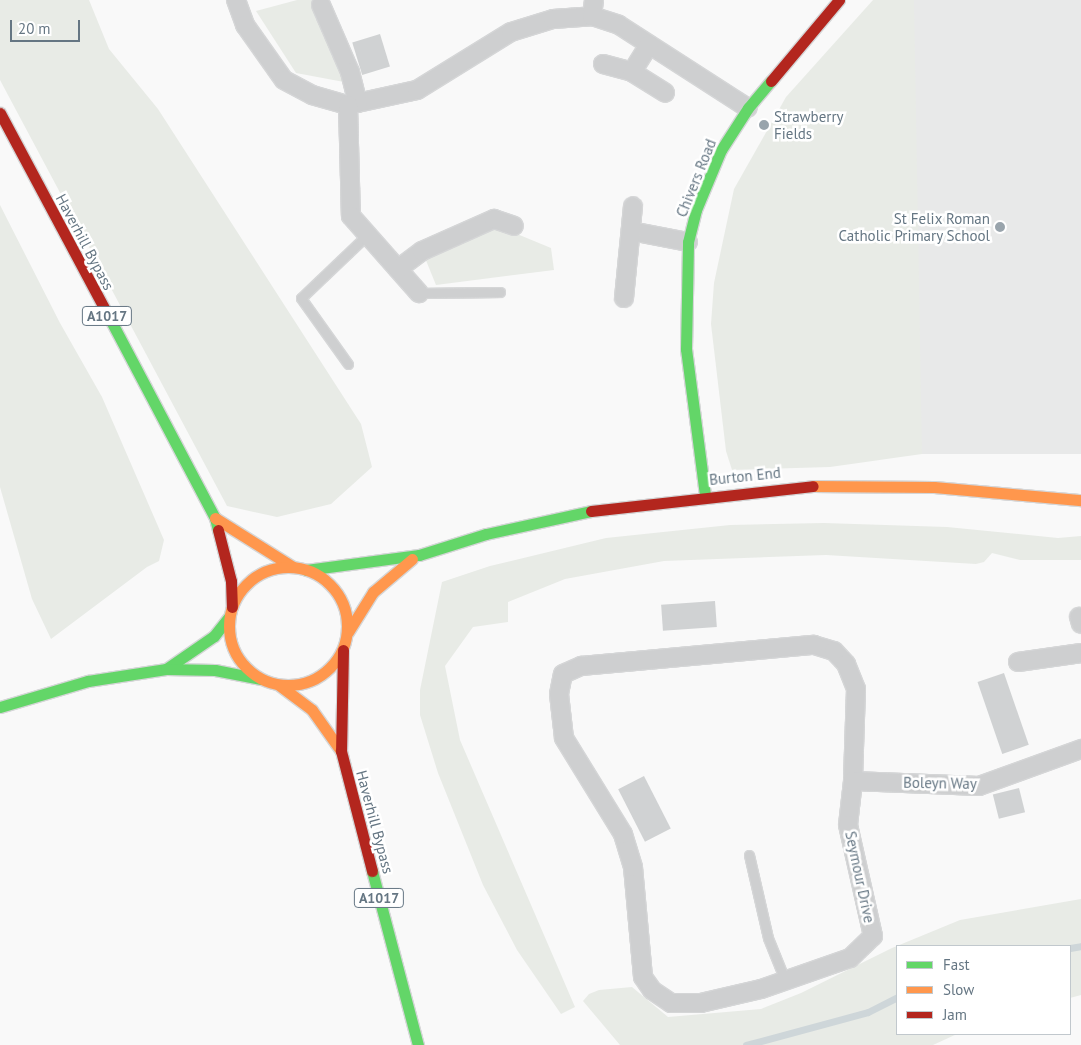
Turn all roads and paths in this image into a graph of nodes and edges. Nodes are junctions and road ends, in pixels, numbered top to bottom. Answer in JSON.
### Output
{"nodes":[{"id":1,"x":236,"y":0,"type":"edge"},
{"id":2,"x":839,"y":0,"type":"edge"},
{"id":3,"x":321,"y":5,"type":"dead end"},
{"id":4,"x":593,"y":8,"type":"edge"},
{"id":5,"x":650,"y":44,"type":"junction"},
{"id":6,"x":603,"y":64,"type":"dead end"},
{"id":7,"x":632,"y":72,"type":"junction"},
{"id":8,"x":665,"y":93,"type":"dead end"},
{"id":9,"x":353,"y":104,"type":"junction"},
{"id":10,"x":748,"y":108,"type":"junction"},
{"id":11,"x":0,"y":113,"type":"edge"},
{"id":12,"x":633,"y":206,"type":"dead end"},
{"id":13,"x":514,"y":226,"type":"dead end"},
{"id":14,"x":631,"y":231,"type":"junction"},
{"id":15,"x":367,"y":235,"type":"junction"},
{"id":16,"x":688,"y":242,"type":"junction"},
{"id":17,"x":398,"y":269,"type":"junction"},
{"id":18,"x":500,"y":292,"type":"dead end"},
{"id":19,"x":419,"y":293,"type":"joint"},
{"id":20,"x":624,"y":298,"type":"dead end"},
{"id":21,"x":348,"y":364,"type":"dead end"},
{"id":22,"x":705,"y":495,"type":"junction"},
{"id":23,"x":1081,"y":500,"type":"edge"},
{"id":24,"x":214,"y":518,"type":"junction"},
{"id":25,"x":419,"y":555,"type":"junction"},
{"id":26,"x":293,"y":567,"type":"junction"},
{"id":27,"x":306,"y":570,"type":"junction"},
{"id":28,"x":230,"y":612,"type":"junction"},
{"id":29,"x":348,"y":632,"type":"junction"},
{"id":30,"x":342,"y":650,"type":"junction"},
{"id":31,"x":1081,"y":653,"type":"edge"},
{"id":32,"x":1018,"y":662,"type":"dead end"},
{"id":33,"x":166,"y":668,"type":"junction"},
{"id":34,"x":261,"y":679,"type":"junction"},
{"id":35,"x":279,"y":685,"type":"junction"},
{"id":36,"x":0,"y":707,"type":"edge"},
{"id":37,"x":1081,"y":749,"type":"edge"},
{"id":38,"x":341,"y":751,"type":"junction"},
{"id":39,"x":853,"y":781,"type":"junction"},
{"id":40,"x":749,"y":855,"type":"dead end"},
{"id":41,"x":785,"y":980,"type":"junction"},
{"id":42,"x":418,"y":1045,"type":"edge"}],
"edges":[{"from":1,"to":9,"type":"street"},
{"from":2,"to":10,"type":"street","name":"Chivers Road"},
{"from":3,"to":9,"type":"street"},
{"from":4,"to":5,"type":"street"},
{"from":4,"to":9,"type":"street"},
{"from":5,"to":7,"type":"street"},
{"from":5,"to":10,"type":"street"},
{"from":6,"to":7,"type":"street"},
{"from":7,"to":8,"type":"street"},
{"from":9,"to":15,"type":"street"},
{"from":10,"to":16,"type":"street","name":"Chivers Road"},
{"from":11,"to":24,"type":"street","name":"Haverhill Bypass","number":"A1017"},
{"from":12,"to":14,"type":"street"},
{"from":13,"to":17,"type":"street"},
{"from":14,"to":16,"type":"street"},
{"from":14,"to":20,"type":"street"},
{"from":15,"to":17,"type":"street"},
{"from":15,"to":21,"type":"lane"},
{"from":16,"to":22,"type":"street","name":"Chivers Road"},
{"from":17,"to":19,"type":"street"},
{"from":18,"to":19,"type":"lane"},
{"from":22,"to":23,"type":"street","name":"Burton End"},
{"from":22,"to":25,"type":"street","name":"Burton End"},
{"from":24,"to":26,"type":"street"},
{"from":24,"to":28,"type":"street","name":"Haverhill Bypass","number":"A1017"},
{"from":25,"to":27,"type":"street","name":"Burton End"},
{"from":25,"to":29,"type":"street","name":"Burton End"},
{"from":26,"to":27,"type":"street"},
{"from":26,"to":28,"type":"street"},
{"from":27,"to":29,"type":"street"},
{"from":28,"to":33,"type":"street"},
{"from":28,"to":34,"type":"street"},
{"from":29,"to":30,"type":"street"},
{"from":30,"to":35,"type":"street"},
{"from":30,"to":38,"type":"street","name":"Haverhill Bypass","number":"A1017"},
{"from":31,"to":32,"type":"street"},
{"from":33,"to":34,"type":"street"},
{"from":33,"to":36,"type":"street"},
{"from":34,"to":35,"type":"street"},
{"from":35,"to":38,"type":"street","name":"Haverhill Bypass","number":"A1017"},
{"from":37,"to":39,"type":"street","name":"Boleyn Way"},
{"from":38,"to":42,"type":"street","name":"Haverhill Bypass","number":"A1017"},
{"from":39,"to":41,"type":"street","name":"Seymour Drive"},
{"from":39,"to":41,"type":"street","name":"Seymour Drive"},
{"from":40,"to":41,"type":"lane"}]}
